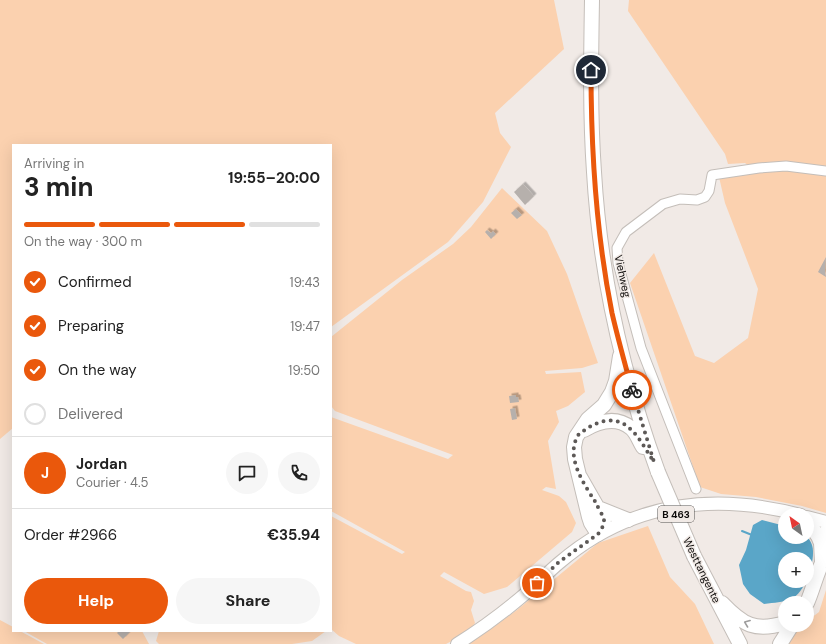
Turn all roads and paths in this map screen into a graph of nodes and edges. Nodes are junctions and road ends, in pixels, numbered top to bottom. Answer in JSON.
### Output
{"nodes":[{"id":1,"x":592,"y":0,"type":"edge"},
{"id":2,"x":826,"y":170,"type":"edge"},
{"id":3,"x":621,"y":350,"type":"junction"},
{"id":4,"x":579,"y":434,"type":"junction"},
{"id":5,"x":656,"y":467,"type":"junction"},
{"id":6,"x":580,"y":477,"type":"junction"},
{"id":7,"x":696,"y":489,"type":"dead end"},
{"id":8,"x":598,"y":508,"type":"junction"},
{"id":9,"x":778,"y":509,"type":"edge"},
{"id":10,"x":814,"y":519,"type":"edge"},
{"id":11,"x":628,"y":520,"type":"junction"},
{"id":12,"x":826,"y":522,"type":"edge"},
{"id":13,"x":814,"y":530,"type":"edge"},
{"id":14,"x":598,"y":534,"type":"junction"},
{"id":15,"x":824,"y":548,"type":"edge"},
{"id":16,"x":711,"y":591,"type":"junction"},
{"id":17,"x":810,"y":596,"type":"edge"},
{"id":18,"x":778,"y":625,"type":"edge"},
{"id":19,"x":788,"y":632,"type":"edge"},
{"id":20,"x":457,"y":644,"type":"edge"},
{"id":21,"x":740,"y":644,"type":"edge"},
{"id":22,"x":780,"y":644,"type":"edge"}],
"edges":[{"from":1,"to":3,"type":"highway","name":"Westtangente","number":"B 463"},
{"from":2,"to":7,"type":"street","name":"Viehweg"},
{"from":3,"to":4,"type":"highway","number":"B 463"},
{"from":3,"to":5,"type":"highway","name":"Westtangente","number":"B 463"},
{"from":4,"to":5,"type":"highway","number":"B 463"},
{"from":4,"to":6,"type":"highway","number":"B 463"},
{"from":5,"to":16,"type":"highway","name":"Westtangente","number":"B 463","bridge":true},
{"from":6,"to":8,"type":"highway","number":"B 463"},
{"from":6,"to":14,"type":"highway","number":"B 463"},
{"from":8,"to":11,"type":"highway"},
{"from":8,"to":14,"type":"highway","number":"B 463"},
{"from":9,"to":11,"type":"main road"},
{"from":10,"to":12,"type":"main road"},
{"from":11,"to":14,"type":"main road"},
{"from":13,"to":15,"type":"highway"},
{"from":14,"to":20,"type":"main road"},
{"from":15,"to":17,"type":"highway"},
{"from":18,"to":16,"type":"highway","number":"B 463","one_way":true},
{"from":16,"to":21,"type":"highway","name":"Westtangente","number":"B 463"},
{"from":19,"to":22,"type":"highway"}]}
